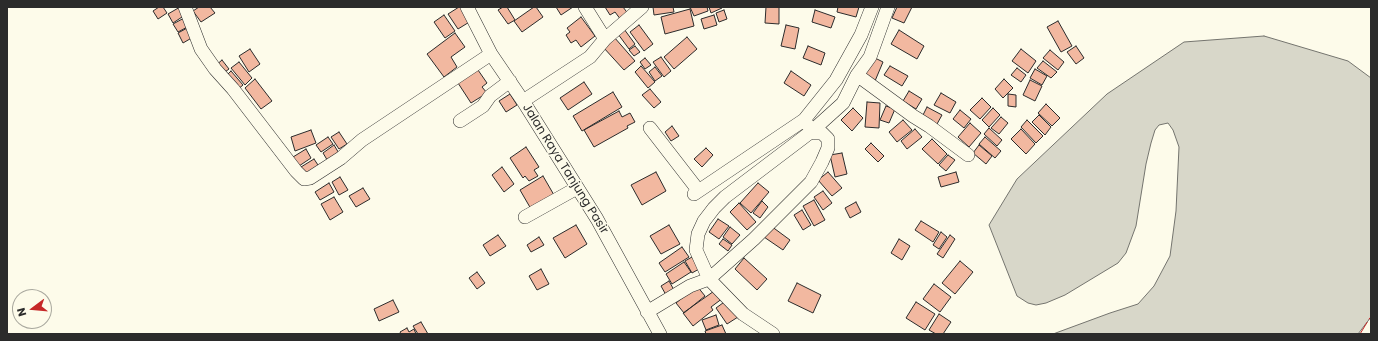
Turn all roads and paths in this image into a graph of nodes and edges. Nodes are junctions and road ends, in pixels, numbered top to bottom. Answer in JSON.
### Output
{"nodes":[{"id":1,"x":186,"y":7,"type":"edge"},
{"id":2,"x":467,"y":7,"type":"edge"},
{"id":3,"x":585,"y":7,"type":"edge"},
{"id":4,"x":642,"y":7,"type":"edge"},
{"id":5,"x":872,"y":7,"type":"edge"},
{"id":6,"x":888,"y":7,"type":"edge"},
{"id":7,"x":604,"y":39,"type":"junction"},
{"id":8,"x":492,"y":54,"type":"junction"},
{"id":9,"x":857,"y":75,"type":"junction"},
{"id":10,"x":510,"y":81,"type":"junction"},
{"id":11,"x":523,"y":102,"type":"junction"},
{"id":12,"x":460,"y":121,"type":"dead end"},
{"id":13,"x":808,"y":126,"type":"junction"},
{"id":14,"x":650,"y":128,"type":"dead end"},
{"id":15,"x":968,"y":156,"type":"dead end"},
{"id":16,"x":577,"y":188,"type":"junction"},
{"id":17,"x":525,"y":217,"type":"dead end"},
{"id":18,"x":706,"y":279,"type":"junction"},
{"id":19,"x":647,"y":312,"type":"junction"},
{"id":20,"x":660,"y":334,"type":"edge"},
{"id":21,"x":773,"y":334,"type":"edge"}],
"edges":[{"from":1,"to":8,"type":"street"},
{"from":2,"to":8,"type":"street","name":"Jalan Raya Tanjung Pasir"},
{"from":3,"to":7,"type":"street"},
{"from":4,"to":7,"type":"street"},
{"from":5,"to":13,"type":"street"},
{"from":6,"to":9,"type":"street"},
{"from":7,"to":11,"type":"street"},
{"from":8,"to":10,"type":"street","name":"Jalan Raya Tanjung Pasir"},
{"from":9,"to":13,"type":"street"},
{"from":9,"to":15,"type":"street"},
{"from":10,"to":11,"type":"street","name":"Jalan Raya Tanjung Pasir"},
{"from":10,"to":12,"type":"street"},
{"from":11,"to":16,"type":"street","name":"Jalan Raya Tanjung Pasir"},
{"from":13,"to":14,"type":"street"},
{"from":13,"to":18,"type":"street"},
{"from":13,"to":18,"type":"street"},
{"from":16,"to":17,"type":"street"},
{"from":16,"to":19,"type":"street","name":"Jalan Raya Tanjung Pasir"},
{"from":18,"to":19,"type":"street"},
{"from":18,"to":21,"type":"street"},
{"from":19,"to":20,"type":"street","name":"Jalan Raya Tanjung Pasir"}]}
